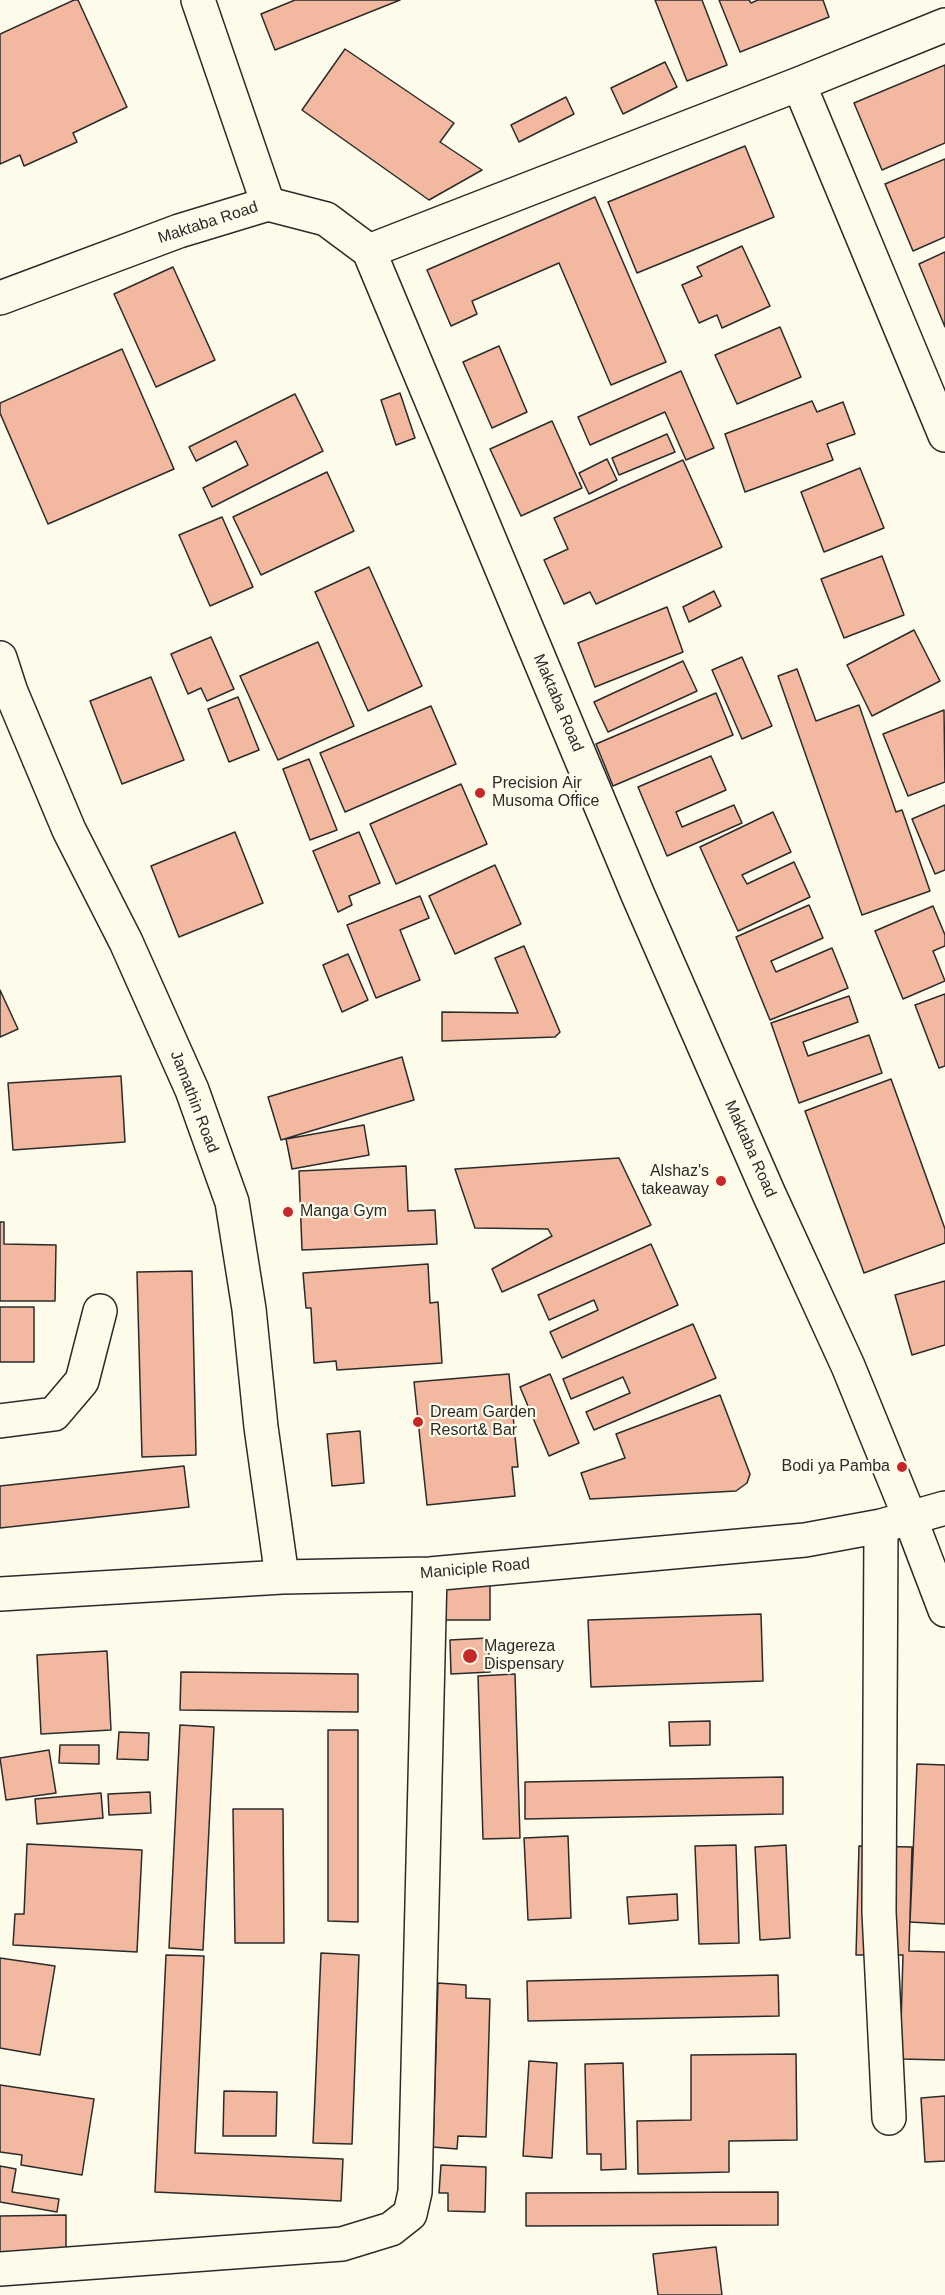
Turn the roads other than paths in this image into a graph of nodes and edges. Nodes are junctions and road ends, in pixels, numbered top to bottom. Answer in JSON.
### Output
{"nodes":[{"id":1,"x":198,"y":0,"type":"edge"},
{"id":2,"x":945,"y":25,"type":"edge"},
{"id":3,"x":799,"y":84,"type":"junction"},
{"id":4,"x":268,"y":204,"type":"junction"},
{"id":5,"x":369,"y":251,"type":"junction"},
{"id":6,"x":0,"y":298,"type":"edge"},
{"id":7,"x":945,"y":435,"type":"edge"},
{"id":8,"x":0,"y":658,"type":"edge"},
{"id":9,"x":100,"y":1311,"type":"dead end"},
{"id":10,"x":0,"y":1420,"type":"edge"},
{"id":11,"x":945,"y":1509,"type":"edge"},
{"id":12,"x":896,"y":1522,"type":"junction"},
{"id":13,"x":430,"y":1574,"type":"junction"},
{"id":14,"x":282,"y":1577,"type":"junction"},
{"id":15,"x":0,"y":1594,"type":"edge"},
{"id":16,"x":945,"y":1610,"type":"edge"},
{"id":17,"x":889,"y":2118,"type":"dead end"},
{"id":18,"x":0,"y":2269,"type":"edge"}],
"edges":[{"from":1,"to":4,"type":"street"},
{"from":2,"to":3,"type":"street"},
{"from":3,"to":5,"type":"street"},
{"from":3,"to":7,"type":"street"},
{"from":4,"to":5,"type":"street","name":"Maktaba Road"},
{"from":4,"to":6,"type":"street","name":"Maktaba Road"},
{"from":5,"to":12,"type":"street","name":"Maktaba Road"},
{"from":8,"to":14,"type":"street","name":"Jamathin Road"},
{"from":9,"to":10,"type":"street"},
{"from":11,"to":12,"type":"street","name":"Maniciple Road"},
{"from":12,"to":13,"type":"street","name":"Maniciple Road"},
{"from":12,"to":16,"type":"street","name":"Maktaba Road"},
{"from":12,"to":17,"type":"street"},
{"from":13,"to":14,"type":"street","name":"Maniciple Road"},
{"from":13,"to":18,"type":"street"},
{"from":14,"to":15,"type":"street","name":"Maniciple Road"}]}
